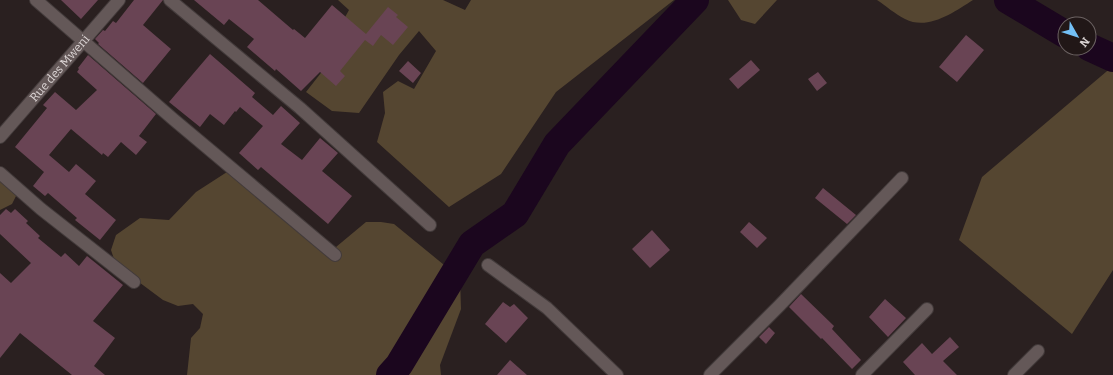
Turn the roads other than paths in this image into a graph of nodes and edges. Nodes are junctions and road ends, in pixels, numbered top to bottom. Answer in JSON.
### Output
{"nodes":[{"id":1,"x":36,"y":0,"type":"edge"},
{"id":2,"x":119,"y":0,"type":"edge"},
{"id":3,"x":170,"y":0,"type":"edge"},
{"id":4,"x":84,"y":42,"type":"junction"},
{"id":5,"x":0,"y":137,"type":"edge"},
{"id":6,"x":0,"y":173,"type":"edge"},
{"id":7,"x":902,"y":178,"type":"dead end"},
{"id":8,"x":430,"y":225,"type":"dead end"},
{"id":9,"x":335,"y":255,"type":"dead end"},
{"id":10,"x":488,"y":265,"type":"dead end"},
{"id":11,"x":134,"y":282,"type":"dead end"},
{"id":12,"x":927,"y":309,"type":"dead end"},
{"id":13,"x":1038,"y":352,"type":"dead end"},
{"id":14,"x":617,"y":375,"type":"edge"},
{"id":15,"x":710,"y":375,"type":"edge"},
{"id":16,"x":862,"y":375,"type":"edge"},
{"id":17,"x":1014,"y":375,"type":"edge"}],
"edges":[{"from":1,"to":4,"type":"street"},
{"from":2,"to":4,"type":"street","name":"Rue des Mweni"},
{"from":3,"to":8,"type":"street"},
{"from":4,"to":5,"type":"street","name":"Rue des Mweni"},
{"from":4,"to":9,"type":"street"},
{"from":6,"to":11,"type":"street"},
{"from":7,"to":15,"type":"street"},
{"from":10,"to":14,"type":"street"},
{"from":12,"to":16,"type":"street"},
{"from":13,"to":17,"type":"street"}]}
